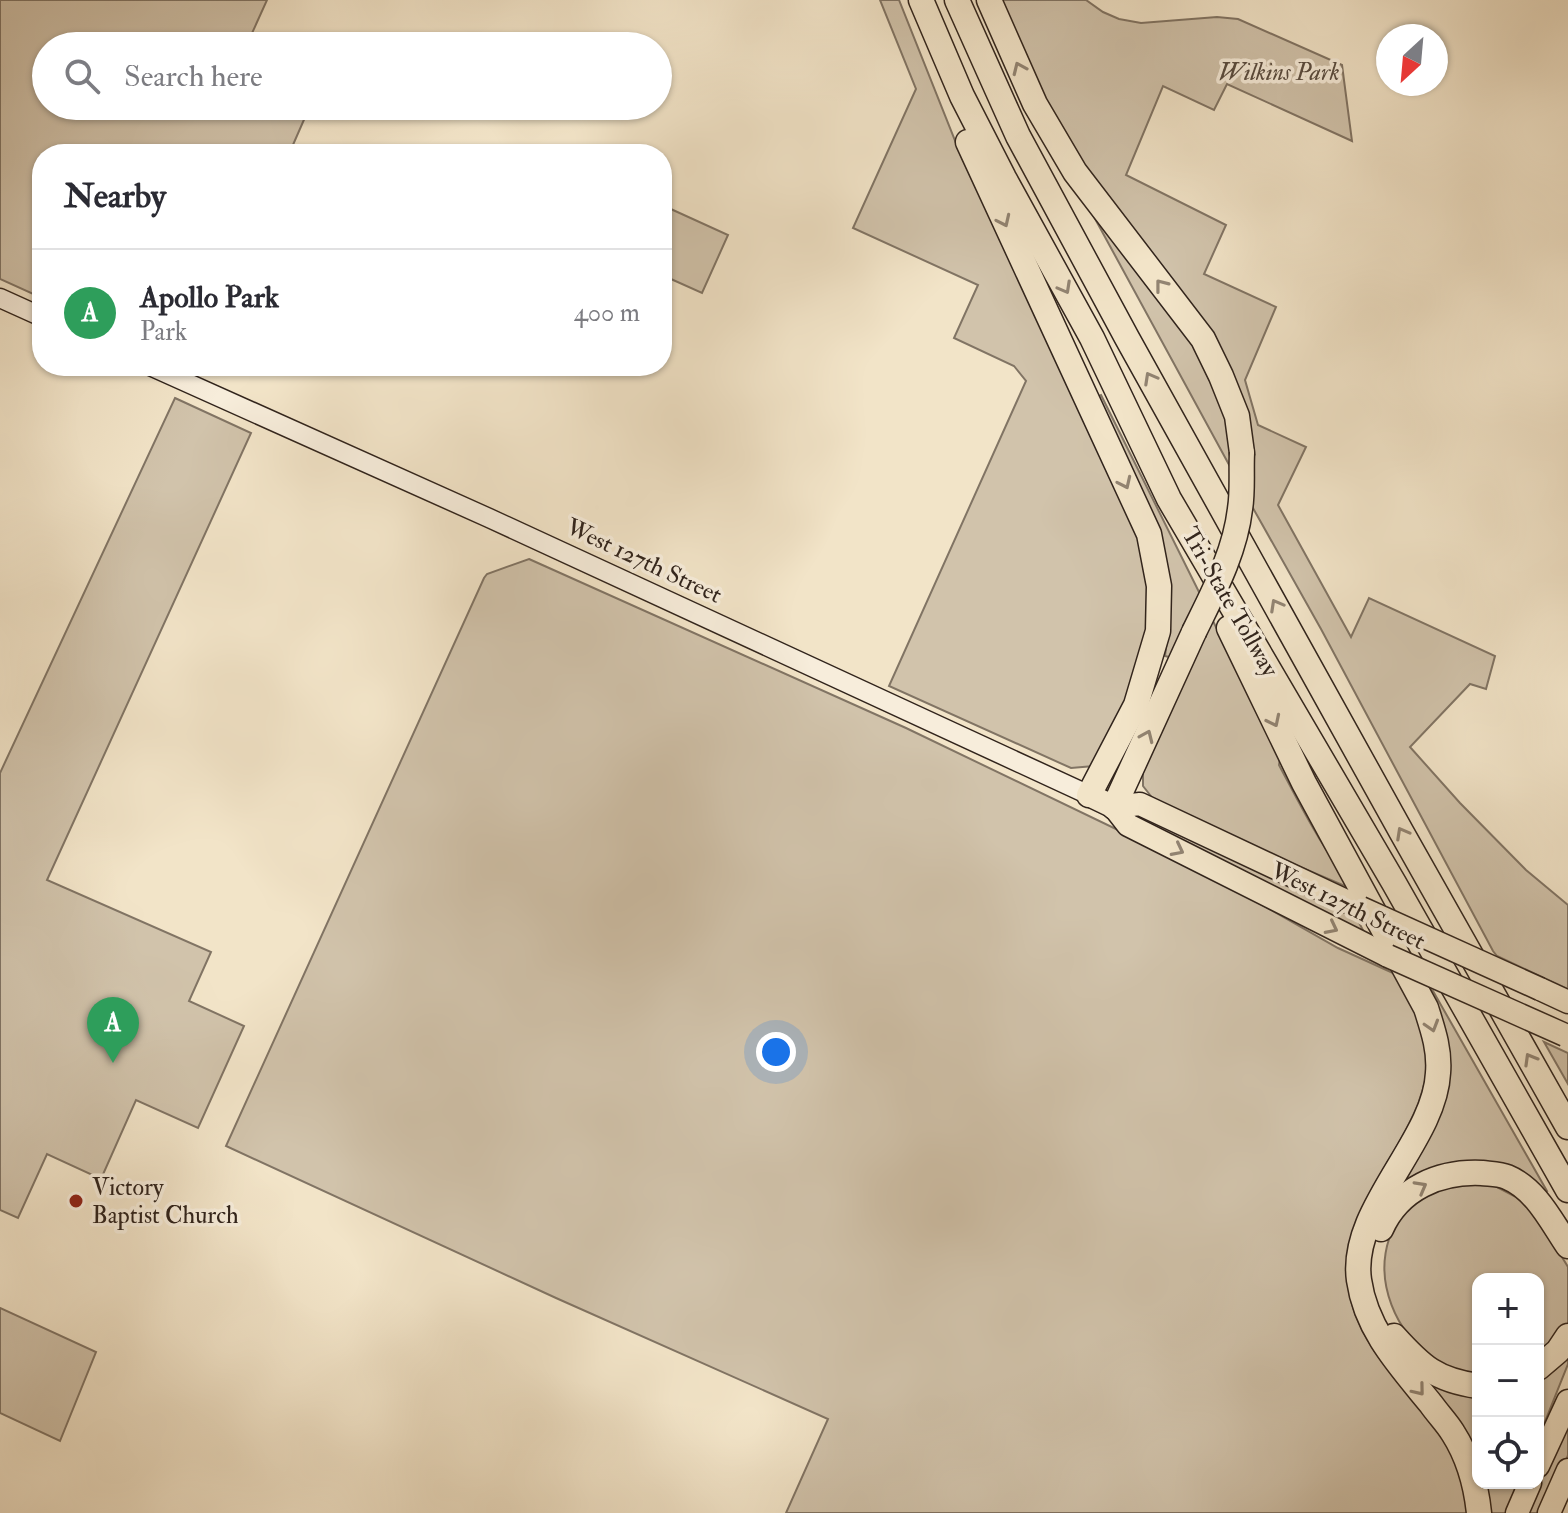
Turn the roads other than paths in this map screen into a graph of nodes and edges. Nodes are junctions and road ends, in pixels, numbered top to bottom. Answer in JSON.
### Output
{"nodes":[{"id":1,"x":921,"y":0,"type":"edge"},
{"id":2,"x":957,"y":0,"type":"edge"},
{"id":3,"x":989,"y":0,"type":"edge"},
{"id":4,"x":962,"y":96,"type":"junction"},
{"id":5,"x":0,"y":298,"type":"edge"},
{"id":6,"x":32,"y":312,"type":"edge"},
{"id":7,"x":172,"y":376,"type":"edge"},
{"id":8,"x":1169,"y":499,"type":"junction"},
{"id":9,"x":1089,"y":795,"type":"junction"},
{"id":10,"x":1114,"y":807,"type":"junction"},
{"id":11,"x":1568,"y":1002,"type":"edge"},
{"id":12,"x":1566,"y":1036,"type":"edge"},
{"id":13,"x":1568,"y":1127,"type":"edge"},
{"id":14,"x":1568,"y":1190,"type":"edge"},
{"id":15,"x":1568,"y":1246,"type":"edge"},
{"id":16,"x":1568,"y":1336,"type":"edge"},
{"id":17,"x":1544,"y":1363,"type":"edge"},
{"id":18,"x":1472,"y":1385,"type":"edge"},
{"id":19,"x":1568,"y":1401,"type":"edge"},
{"id":20,"x":1544,"y":1453,"type":"edge"},
{"id":21,"x":1568,"y":1470,"type":"edge"},
{"id":22,"x":1527,"y":1489,"type":"edge"},
{"id":23,"x":1479,"y":1513,"type":"edge"},
{"id":24,"x":1517,"y":1513,"type":"edge"},
{"id":25,"x":1549,"y":1513,"type":"edge"}],
"edges":[{"from":1,"to":4,"type":"highway","name":"Tri-State Tollway"},
{"from":13,"to":2,"type":"highway","name":"Tri-State Tollway","one_way":true},
{"from":10,"to":3,"type":"highway","one_way":true,"bridge":true},
{"from":4,"to":8,"type":"highway","name":"Tri-State Tollway","one_way":true},
{"from":4,"to":9,"type":"highway","one_way":true},
{"from":5,"to":6,"type":"main road"},
{"from":7,"to":9,"type":"main road","name":"West 127th Street"},
{"from":8,"to":14,"type":"highway","name":"Tri-State Tollway"},
{"from":8,"to":23,"type":"highway","one_way":true},
{"from":9,"to":10,"type":"main road","name":"West 127th Street"},
{"from":10,"to":11,"type":"main road","name":"West 127th Street","bridge":true},
{"from":10,"to":12,"type":"main road","name":"West 127th Street","one_way":true,"bridge":true},
{"from":18,"to":15,"type":"highway","one_way":true},
{"from":16,"to":17,"type":"highway"},
{"from":19,"to":20,"type":"main road"},
{"from":21,"to":25,"type":"main road"},
{"from":22,"to":24,"type":"main road"}]}
